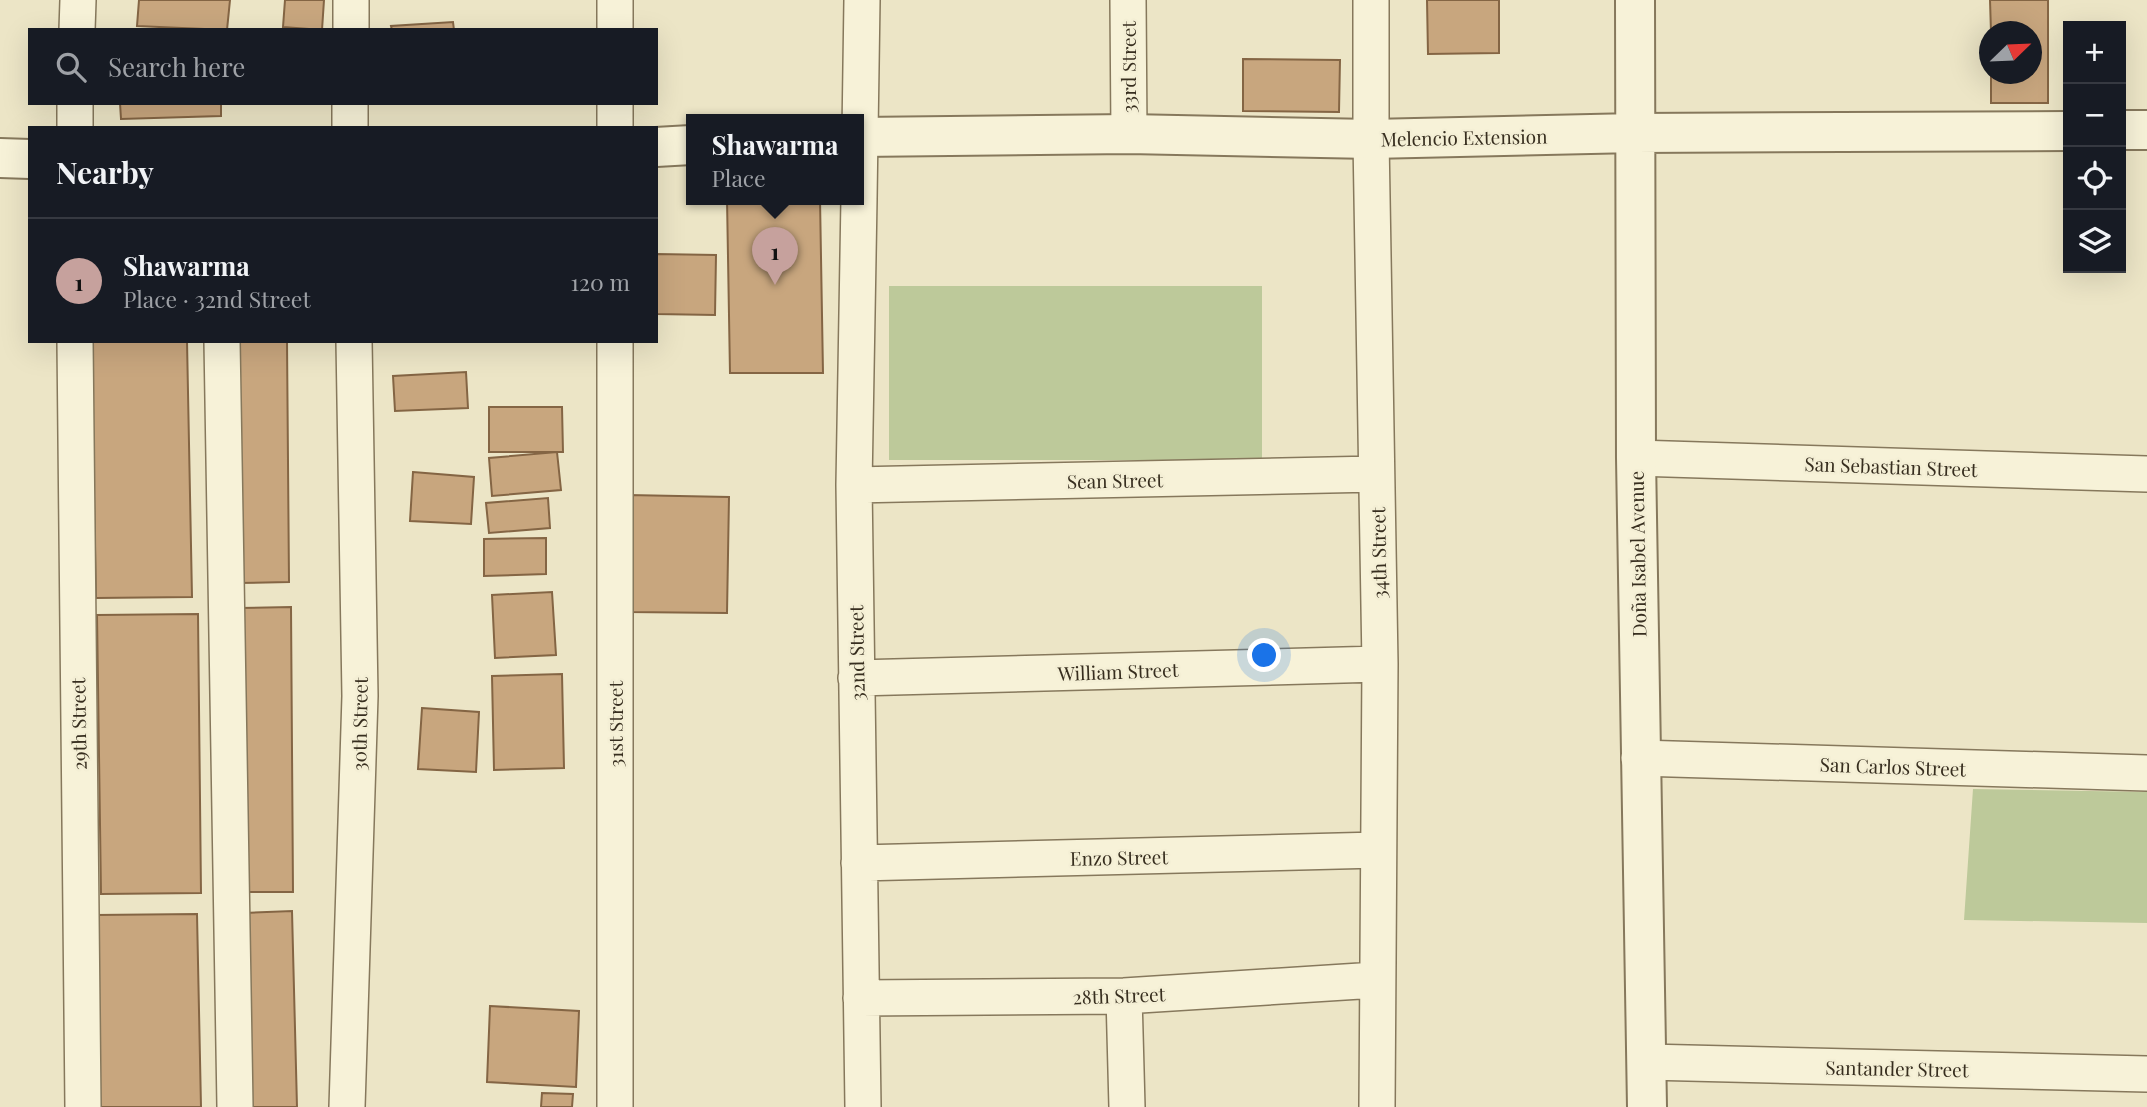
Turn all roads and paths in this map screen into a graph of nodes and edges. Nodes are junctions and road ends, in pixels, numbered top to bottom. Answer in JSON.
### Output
{"nodes":[{"id":1,"x":78,"y":0,"type":"edge"},
{"id":2,"x":351,"y":0,"type":"edge"},
{"id":3,"x":615,"y":0,"type":"edge"},
{"id":4,"x":862,"y":0,"type":"edge"},
{"id":5,"x":1128,"y":0,"type":"edge"},
{"id":6,"x":1371,"y":0,"type":"edge"},
{"id":7,"x":1634,"y":0,"type":"edge"},
{"id":8,"x":77,"y":28,"type":"edge"},
{"id":9,"x":351,"y":28,"type":"edge"},
{"id":10,"x":615,"y":28,"type":"edge"},
{"id":11,"x":75,"y":105,"type":"edge"},
{"id":12,"x":351,"y":105,"type":"edge"},
{"id":13,"x":615,"y":105,"type":"edge"},
{"id":14,"x":860,"y":114,"type":"edge"},
{"id":15,"x":75,"y":126,"type":"edge"},
{"id":16,"x":350,"y":126,"type":"edge"},
{"id":17,"x":615,"y":126,"type":"edge"},
{"id":18,"x":2126,"y":130,"type":"edge"},
{"id":19,"x":2147,"y":130,"type":"edge"},
{"id":20,"x":2063,"y":131,"type":"edge"},
{"id":21,"x":1635,"y":133,"type":"junction"},
{"id":22,"x":1129,"y":134,"type":"junction"},
{"id":23,"x":864,"y":137,"type":"edge"},
{"id":24,"x":1371,"y":139,"type":"junction"},
{"id":25,"x":686,"y":145,"type":"edge"},
{"id":26,"x":658,"y":146,"type":"edge"},
{"id":27,"x":0,"y":158,"type":"edge"},
{"id":28,"x":28,"y":159,"type":"edge"},
{"id":29,"x":859,"y":205,"type":"edge"},
{"id":30,"x":75,"y":343,"type":"edge"},
{"id":31,"x":222,"y":343,"type":"edge"},
{"id":32,"x":354,"y":343,"type":"edge"},
{"id":33,"x":615,"y":343,"type":"edge"},
{"id":34,"x":1636,"y":458,"type":"junction"},
{"id":35,"x":1376,"y":474,"type":"junction"},
{"id":36,"x":2147,"y":474,"type":"edge"},
{"id":37,"x":853,"y":485,"type":"junction"},
{"id":38,"x":1380,"y":664,"type":"junction"},
{"id":39,"x":856,"y":678,"type":"junction"},
{"id":40,"x":1639,"y":758,"type":"junction"},
{"id":41,"x":2147,"y":773,"type":"edge"},
{"id":42,"x":1378,"y":850,"type":"junction"},
{"id":43,"x":859,"y":863,"type":"junction"},
{"id":44,"x":1376,"y":980,"type":"junction"},
{"id":45,"x":1124,"y":996,"type":"junction"},
{"id":46,"x":861,"y":998,"type":"junction"},
{"id":47,"x":1647,"y":1062,"type":"junction"},
{"id":48,"x":2147,"y":1074,"type":"edge"},
{"id":49,"x":83,"y":1107,"type":"edge"},
{"id":50,"x":235,"y":1107,"type":"edge"},
{"id":51,"x":346,"y":1107,"type":"edge"},
{"id":52,"x":615,"y":1107,"type":"edge"},
{"id":53,"x":863,"y":1107,"type":"edge"},
{"id":54,"x":1128,"y":1107,"type":"edge"},
{"id":55,"x":1377,"y":1107,"type":"edge"},
{"id":56,"x":1647,"y":1107,"type":"edge"}],
"edges":[{"from":1,"to":8,"type":"street"},
{"from":2,"to":9,"type":"street"},
{"from":3,"to":10,"type":"street"},
{"from":4,"to":14,"type":"street","name":"32nd Street"},
{"from":5,"to":22,"type":"street","name":"33rd Street"},
{"from":6,"to":24,"type":"street","name":"34th Street"},
{"from":7,"to":21,"type":"street","name":"Doña Isabel Avenue"},
{"from":11,"to":15,"type":"street"},
{"from":12,"to":16,"type":"street"},
{"from":13,"to":17,"type":"street"},
{"from":18,"to":19,"type":"street"},
{"from":20,"to":21,"type":"street","name":"Melencio Extension"},
{"from":21,"to":24,"type":"street","name":"Melencio Extension"},
{"from":21,"to":34,"type":"street","name":"Doña Isabel Avenue"},
{"from":22,"to":23,"type":"street","name":"Melencio Extension"},
{"from":22,"to":24,"type":"street","name":"Melencio Extension"},
{"from":24,"to":35,"type":"street","name":"34th Street"},
{"from":25,"to":26,"type":"street"},
{"from":27,"to":28,"type":"street"},
{"from":29,"to":37,"type":"street","name":"32nd Street"},
{"from":30,"to":49,"type":"street","name":"29th Street"},
{"from":31,"to":50,"type":"street"},
{"from":32,"to":51,"type":"street","name":"30th Street"},
{"from":33,"to":52,"type":"street","name":"31st Street"},
{"from":34,"to":36,"type":"street","name":"San Sebastian Street"},
{"from":34,"to":40,"type":"street","name":"Doña Isabel Avenue"},
{"from":35,"to":37,"type":"street","name":"Sean Street"},
{"from":35,"to":38,"type":"street","name":"34th Street"},
{"from":37,"to":39,"type":"street","name":"32nd Street"},
{"from":38,"to":39,"type":"street","name":"William Street"},
{"from":38,"to":42,"type":"street","name":"34th Street"},
{"from":39,"to":43,"type":"street","name":"32nd Street"},
{"from":40,"to":41,"type":"street","name":"San Carlos Street"},
{"from":40,"to":47,"type":"street","name":"Doña Isabel Avenue"},
{"from":42,"to":43,"type":"street","name":"Enzo Street"},
{"from":42,"to":44,"type":"street","name":"34th Street"},
{"from":43,"to":46,"type":"street","name":"32nd Street"},
{"from":44,"to":45,"type":"street","name":"28th Street"},
{"from":44,"to":55,"type":"street","name":"34th Street"},
{"from":45,"to":46,"type":"street","name":"28th Street"},
{"from":45,"to":54,"type":"street"},
{"from":46,"to":53,"type":"street","name":"32nd Street"},
{"from":47,"to":48,"type":"street","name":"Santander Street"},
{"from":47,"to":56,"type":"street","name":"Doña Isabel Avenue"}]}
